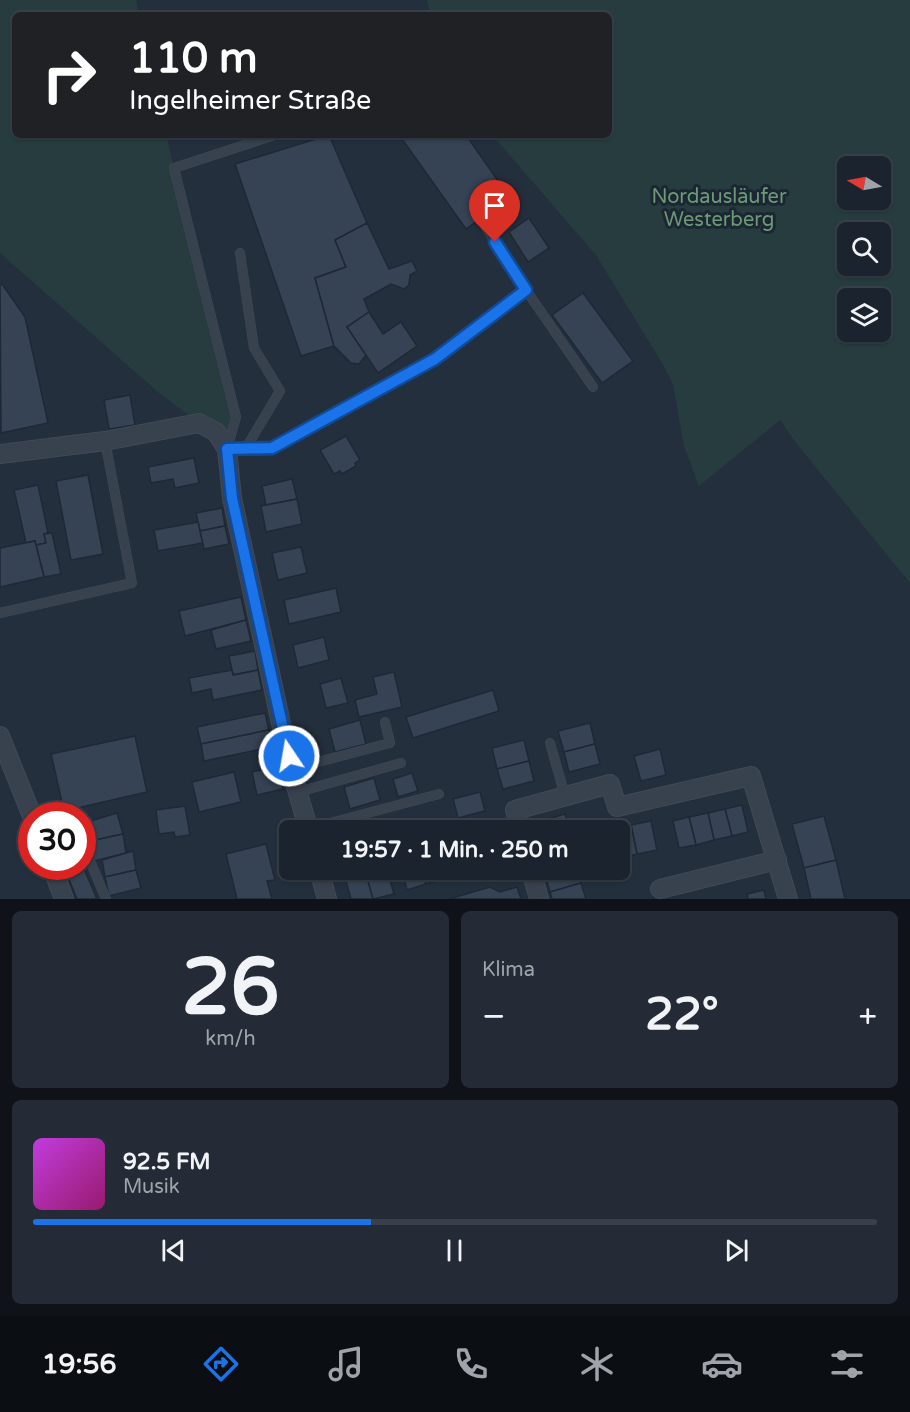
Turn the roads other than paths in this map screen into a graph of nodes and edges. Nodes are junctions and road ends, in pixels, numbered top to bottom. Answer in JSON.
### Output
{"nodes":[{"id":1,"x":266,"y":138,"type":"edge"},
{"id":2,"x":485,"y":226,"type":"dead end"},
{"id":3,"x":240,"y":253,"type":"dead end"},
{"id":4,"x":526,"y":290,"type":"junction"},
{"id":5,"x":593,"y":387,"type":"dead end"},
{"id":6,"x":105,"y":441,"type":"junction"},
{"id":7,"x":246,"y":448,"type":"junction"},
{"id":8,"x":227,"y":449,"type":"junction"},
{"id":9,"x":0,"y":454,"type":"edge"},
{"id":10,"x":0,"y":613,"type":"edge"},
{"id":11,"x":385,"y":722,"type":"dead end"},
{"id":12,"x":0,"y":736,"type":"edge"},
{"id":13,"x":550,"y":743,"type":"dead end"},
{"id":14,"x":401,"y":763,"type":"dead end"},
{"id":15,"x":291,"y":769,"type":"junction"},
{"id":16,"x":298,"y":792,"type":"junction"},
{"id":17,"x":439,"y":794,"type":"dead end"},
{"id":18,"x":565,"y":796,"type":"junction"},
{"id":19,"x":26,"y":802,"type":"edge"},
{"id":20,"x":305,"y":820,"type":"edge"},
{"id":21,"x":344,"y":820,"type":"edge"},
{"id":22,"x":517,"y":820,"type":"edge"},
{"id":23,"x":777,"y":860,"type":"junction"},
{"id":24,"x":96,"y":875,"type":"edge"},
{"id":25,"x":57,"y":880,"type":"edge"},
{"id":26,"x":323,"y":880,"type":"edge"},
{"id":27,"x":534,"y":880,"type":"edge"},
{"id":28,"x":660,"y":889,"type":"dead end"},
{"id":29,"x":64,"y":899,"type":"edge"},
{"id":30,"x":106,"y":899,"type":"edge"},
{"id":31,"x":327,"y":899,"type":"edge"},
{"id":32,"x":539,"y":899,"type":"edge"},
{"id":33,"x":788,"y":899,"type":"edge"}],
"edges":[{"from":1,"to":8,"type":"lane"},
{"from":2,"to":4,"type":"lane"},
{"from":3,"to":7,"type":"lane"},
{"from":4,"to":5,"type":"lane"},
{"from":4,"to":7,"type":"lane"},
{"from":6,"to":8,"type":"street"},
{"from":6,"to":9,"type":"street"},
{"from":6,"to":10,"type":"lane"},
{"from":7,"to":8,"type":"lane"},
{"from":8,"to":15,"type":"street"},
{"from":11,"to":15,"type":"lane"},
{"from":12,"to":19,"type":"street"},
{"from":13,"to":18,"type":"lane"},
{"from":14,"to":16,"type":"lane"},
{"from":15,"to":16,"type":"street"},
{"from":16,"to":20,"type":"street"},
{"from":17,"to":21,"type":"lane"},
{"from":18,"to":22,"type":"street"},
{"from":18,"to":23,"type":"street"},
{"from":23,"to":28,"type":"street"},
{"from":23,"to":33,"type":"street"},
{"from":24,"to":30,"type":"lane"},
{"from":25,"to":29,"type":"street"},
{"from":26,"to":31,"type":"street"},
{"from":27,"to":32,"type":"street"}]}
